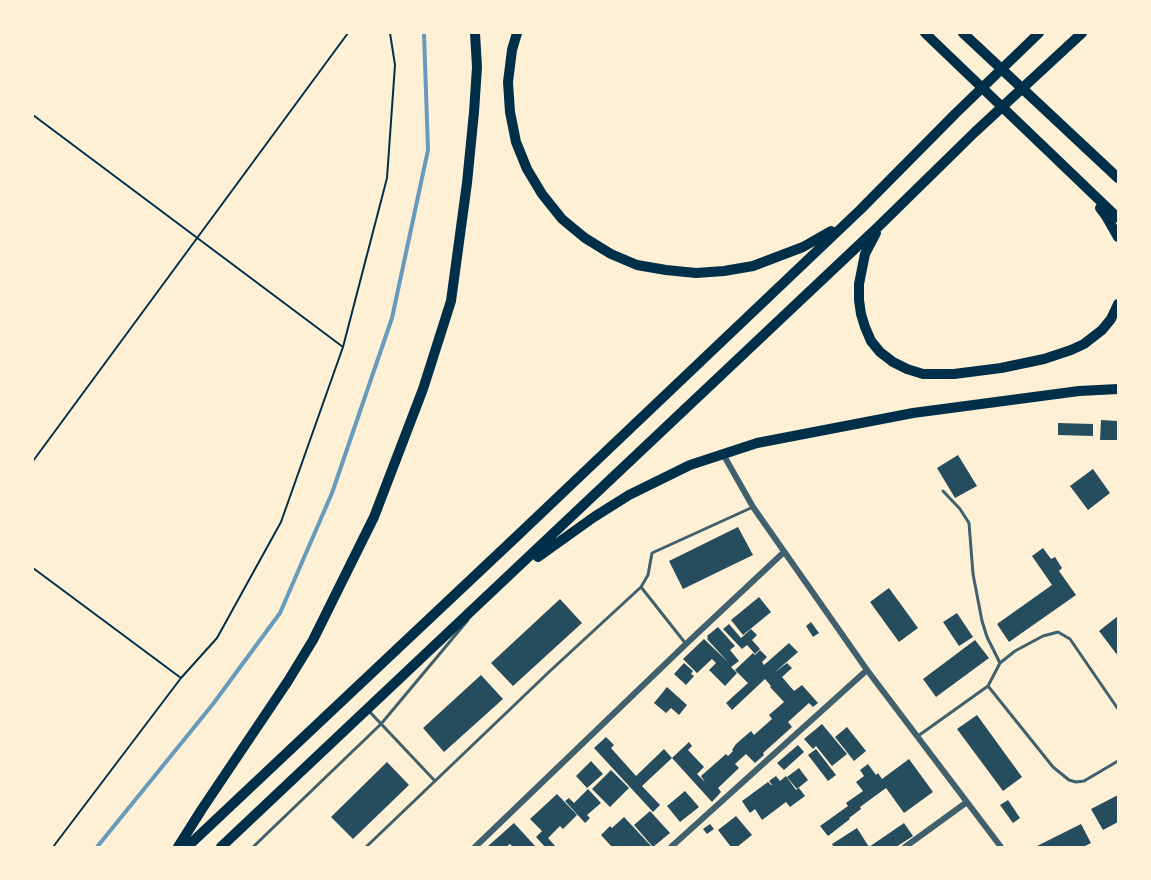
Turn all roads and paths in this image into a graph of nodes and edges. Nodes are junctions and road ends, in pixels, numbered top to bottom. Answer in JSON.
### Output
{"nodes":[{"id":1,"x":348,"y":33,"type":"edge"},
{"id":2,"x":390,"y":33,"type":"edge"},
{"id":3,"x":475,"y":33,"type":"edge"},
{"id":4,"x":517,"y":33,"type":"edge"},
{"id":5,"x":925,"y":33,"type":"edge"},
{"id":6,"x":963,"y":33,"type":"edge"},
{"id":7,"x":1039,"y":33,"type":"edge"},
{"id":8,"x":1082,"y":33,"type":"edge"},
{"id":9,"x":33,"y":114,"type":"edge"},
{"id":10,"x":1118,"y":176,"type":"edge"},
{"id":11,"x":1079,"y":182,"type":"junction"},
{"id":12,"x":860,"y":210,"type":"junction"},
{"id":13,"x":1118,"y":218,"type":"edge"},
{"id":14,"x":879,"y":226,"type":"junction"},
{"id":15,"x":198,"y":237,"type":"junction"},
{"id":16,"x":1118,"y":237,"type":"edge"},
{"id":17,"x":1118,"y":304,"type":"edge"},
{"id":18,"x":344,"y":346,"type":"junction"},
{"id":19,"x":1118,"y":389,"type":"edge"},
{"id":20,"x":723,"y":454,"type":"junction"},
{"id":21,"x":33,"y":461,"type":"edge"},
{"id":22,"x":944,"y":491,"type":"dead end"},
{"id":23,"x":753,"y":507,"type":"junction"},
{"id":24,"x":784,"y":552,"type":"junction"},
{"id":25,"x":33,"y":568,"type":"edge"},
{"id":26,"x":641,"y":587,"type":"junction"},
{"id":27,"x":494,"y":589,"type":"junction"},
{"id":28,"x":686,"y":644,"type":"junction"},
{"id":29,"x":1000,"y":663,"type":"junction"},
{"id":30,"x":867,"y":670,"type":"junction"},
{"id":31,"x":182,"y":678,"type":"junction"},
{"id":32,"x":987,"y":686,"type":"junction"},
{"id":33,"x":367,"y":709,"type":"junction"},
{"id":34,"x":1118,"y":709,"type":"edge"},
{"id":35,"x":381,"y":724,"type":"junction"},
{"id":36,"x":918,"y":736,"type":"junction"},
{"id":37,"x":1118,"y":761,"type":"edge"},
{"id":38,"x":435,"y":781,"type":"junction"},
{"id":39,"x":967,"y":802,"type":"junction"},
{"id":40,"x":53,"y":847,"type":"edge"},
{"id":41,"x":178,"y":847,"type":"edge"},
{"id":42,"x":187,"y":847,"type":"edge"},
{"id":43,"x":221,"y":847,"type":"edge"},
{"id":44,"x":253,"y":847,"type":"edge"},
{"id":45,"x":366,"y":847,"type":"edge"},
{"id":46,"x":475,"y":847,"type":"edge"},
{"id":47,"x":672,"y":847,"type":"edge"},
{"id":48,"x":905,"y":847,"type":"edge"},
{"id":49,"x":1001,"y":847,"type":"edge"}],
"edges":[{"from":1,"to":15,"type":"path"},
{"from":2,"to":18,"type":"path"},
{"from":3,"to":41,"type":"highway"},
{"from":4,"to":12,"type":"highway"},
{"from":5,"to":11,"type":"highway"},
{"from":6,"to":10,"type":"highway"},
{"from":7,"to":12,"type":"highway"},
{"from":8,"to":14,"type":"highway"},
{"from":9,"to":15,"type":"path"},
{"from":11,"to":13,"type":"highway"},
{"from":11,"to":16,"type":"highway"},
{"from":12,"to":42,"type":"highway"},
{"from":14,"to":17,"type":"highway"},
{"from":14,"to":27,"type":"highway"},
{"from":15,"to":18,"type":"path"},
{"from":15,"to":21,"type":"path"},
{"from":18,"to":31,"type":"path"},
{"from":19,"to":20,"type":"highway"},
{"from":20,"to":23,"type":"street"},
{"from":20,"to":27,"type":"highway"},
{"from":22,"to":29,"type":"lane"},
{"from":23,"to":24,"type":"street"},
{"from":23,"to":26,"type":"lane"},
{"from":24,"to":28,"type":"street"},
{"from":24,"to":30,"type":"street"},
{"from":25,"to":31,"type":"path"},
{"from":26,"to":28,"type":"lane"},
{"from":26,"to":38,"type":"lane"},
{"from":27,"to":33,"type":"highway"},
{"from":27,"to":35,"type":"lane"},
{"from":28,"to":46,"type":"street"},
{"from":29,"to":32,"type":"lane"},
{"from":29,"to":34,"type":"lane"},
{"from":30,"to":36,"type":"street"},
{"from":30,"to":47,"type":"street"},
{"from":31,"to":40,"type":"path"},
{"from":32,"to":36,"type":"lane"},
{"from":32,"to":37,"type":"lane"},
{"from":33,"to":35,"type":"lane"},
{"from":33,"to":43,"type":"highway"},
{"from":35,"to":38,"type":"lane"},
{"from":35,"to":44,"type":"lane"},
{"from":36,"to":39,"type":"street"},
{"from":38,"to":45,"type":"lane"},
{"from":39,"to":48,"type":"street"},
{"from":39,"to":49,"type":"street"}]}
